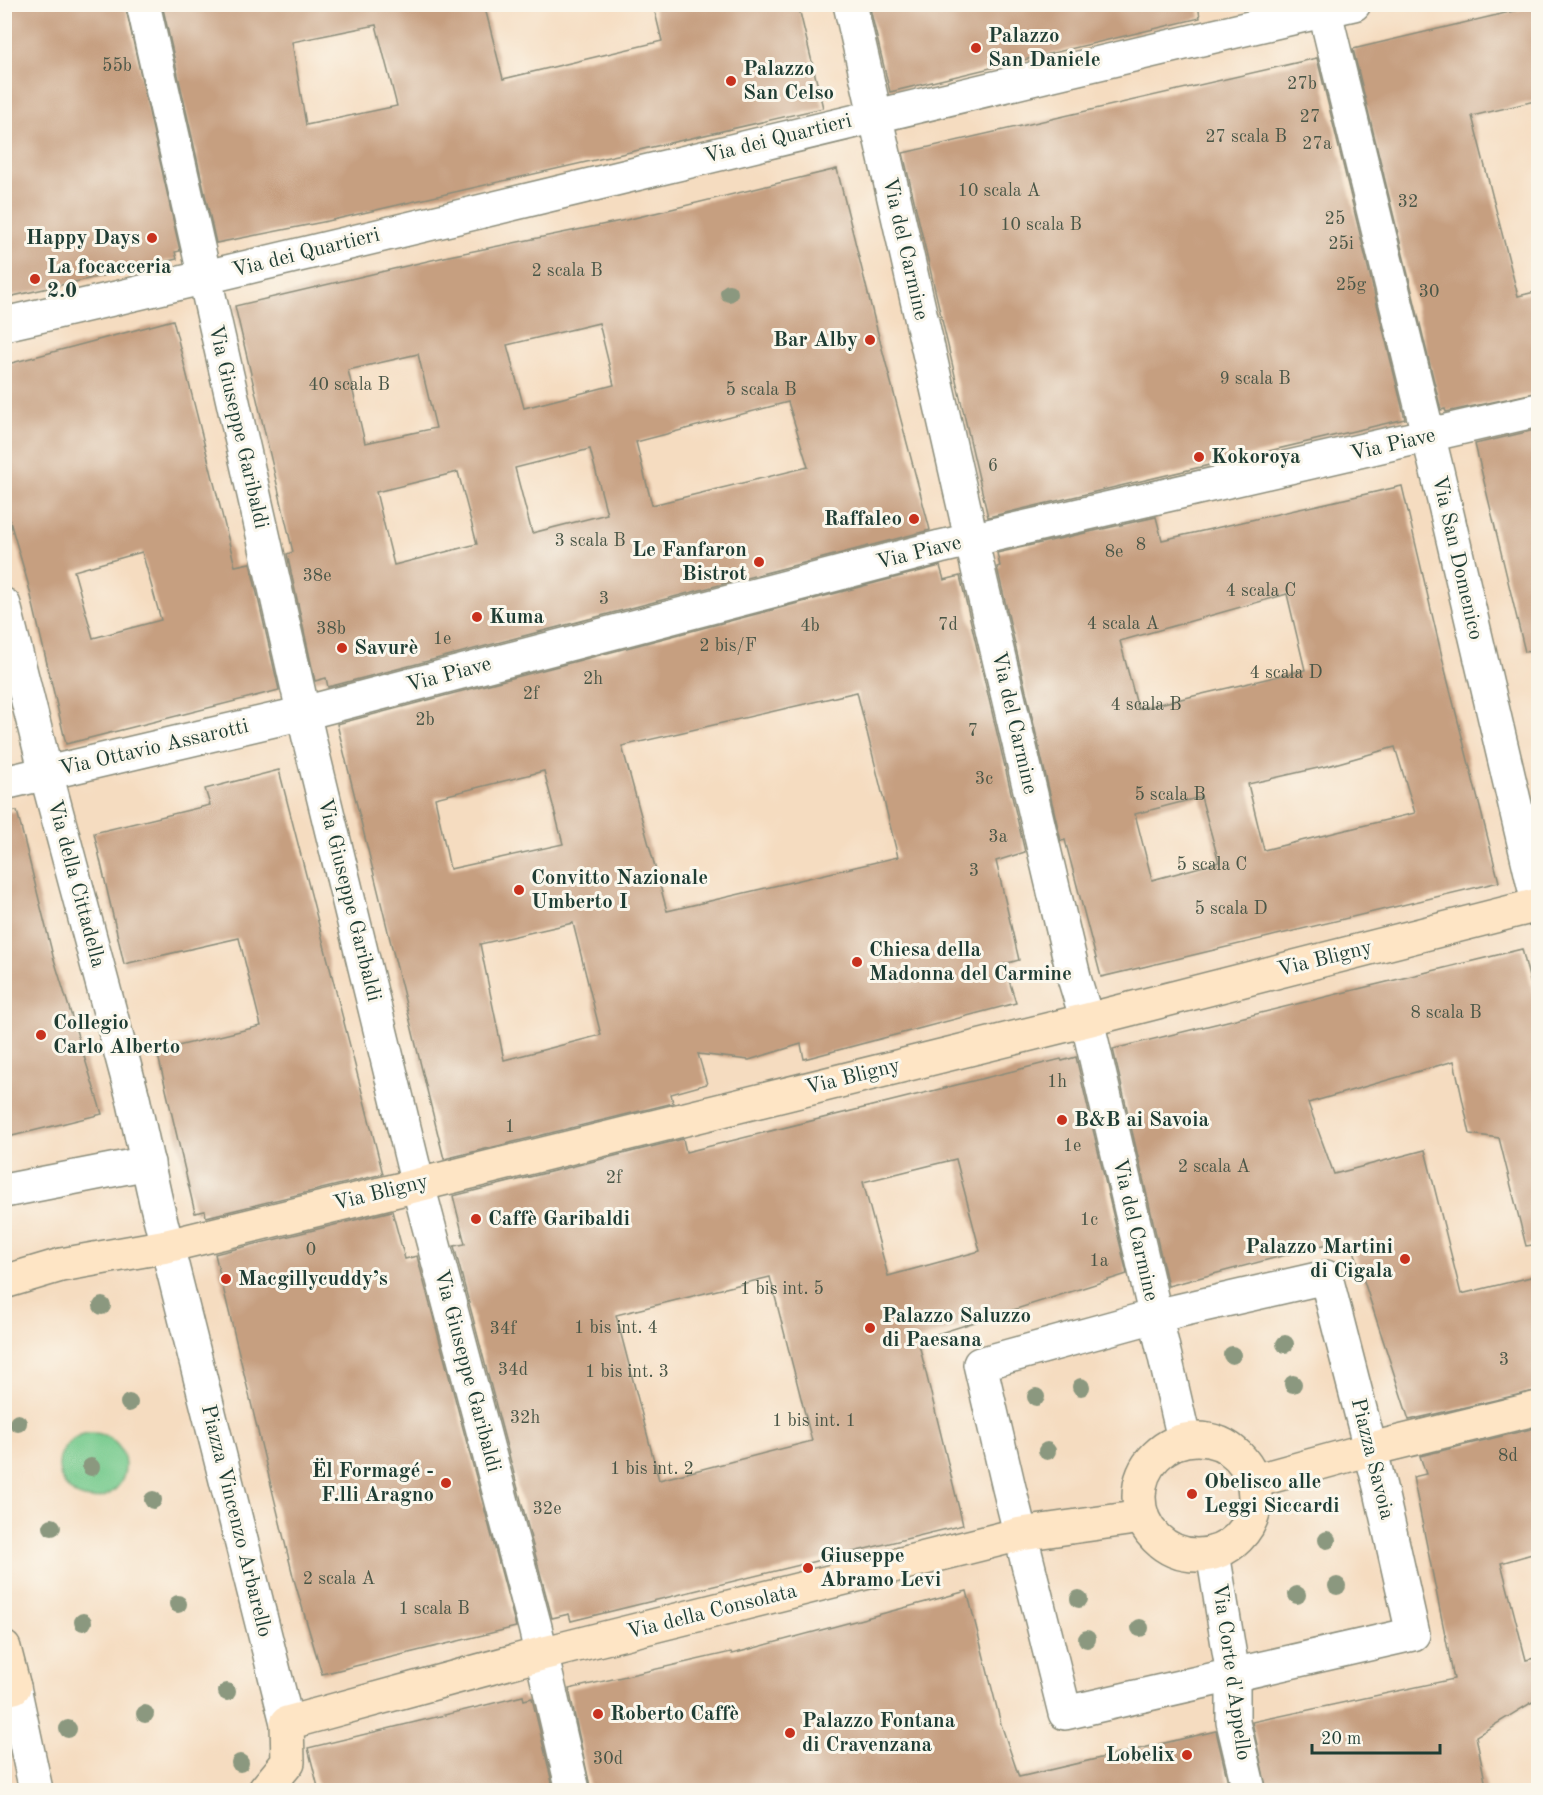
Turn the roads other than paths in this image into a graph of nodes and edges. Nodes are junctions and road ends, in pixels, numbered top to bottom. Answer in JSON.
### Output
{"nodes":[{"id":1,"x":143,"y":4,"type":"edge"},
{"id":2,"x":850,"y":4,"type":"edge"},
{"id":3,"x":1334,"y":7,"type":"edge"},
{"id":4,"x":876,"y":116,"type":"junction"},
{"id":5,"x":204,"y":278,"type":"junction"},
{"id":6,"x":4,"y":324,"type":"edge"},
{"id":7,"x":1539,"y":410,"type":"edge"},
{"id":8,"x":1429,"y":437,"type":"junction"},
{"id":9,"x":972,"y":540,"type":"junction"},
{"id":10,"x":4,"y":605,"type":"edge"},
{"id":11,"x":304,"y":713,"type":"junction"},
{"id":12,"x":46,"y":773,"type":"junction"},
{"id":13,"x":4,"y":783,"type":"edge"},
{"id":14,"x":1539,"y":904,"type":"edge"},
{"id":15,"x":1087,"y":1020,"type":"junction"},
{"id":16,"x":148,"y":1163,"type":"junction"},
{"id":17,"x":418,"y":1185,"type":"junction"},
{"id":18,"x":4,"y":1191,"type":"edge"},
{"id":19,"x":167,"y":1246,"type":"junction"},
{"id":20,"x":4,"y":1282,"type":"edge"},
{"id":21,"x":1155,"y":1317,"type":"junction"},
{"id":22,"x":1539,"y":1408,"type":"edge"},
{"id":23,"x":1184,"y":1439,"type":"junction"},
{"id":24,"x":1371,"y":1449,"type":"junction"},
{"id":25,"x":1254,"y":1481,"type":"junction"},
{"id":26,"x":1142,"y":1517,"type":"junction"},
{"id":27,"x":1021,"y":1534,"type":"junction"},
{"id":28,"x":1214,"y":1553,"type":"junction"},
{"id":29,"x":4,"y":1648,"type":"edge"},
{"id":30,"x":541,"y":1654,"type":"junction"},
{"id":31,"x":1233,"y":1675,"type":"junction"},
{"id":32,"x":9,"y":1688,"type":"edge"},
{"id":33,"x":286,"y":1723,"type":"junction"},
{"id":34,"x":36,"y":1791,"type":"edge"},
{"id":35,"x":265,"y":1791,"type":"edge"},
{"id":36,"x":573,"y":1791,"type":"edge"},
{"id":37,"x":1249,"y":1791,"type":"edge"}],
"edges":[{"from":1,"to":5,"type":"street","name":"Via Giuseppe Garibaldi"},
{"from":2,"to":4,"type":"street","name":"Via del Carmine"},
{"from":3,"to":4,"type":"street","name":"Via dei Quartieri"},
{"from":3,"to":8,"type":"street","name":"Via San Domenico"},
{"from":4,"to":5,"type":"street","name":"Via dei Quartieri"},
{"from":4,"to":9,"type":"street","name":"Via del Carmine"},
{"from":5,"to":6,"type":"street","name":"Via dei Quartieri"},
{"from":5,"to":11,"type":"street","name":"Via Giuseppe Garibaldi"},
{"from":7,"to":8,"type":"street","name":"Via Piave"},
{"from":8,"to":9,"type":"street","name":"Via Piave"},
{"from":8,"to":14,"type":"street","name":"Via San Domenico"},
{"from":9,"to":11,"type":"street","name":"Via Piave"},
{"from":9,"to":15,"type":"street","name":"Via del Carmine"},
{"from":10,"to":12,"type":"street","name":"Via della Cittadella"},
{"from":11,"to":12,"type":"street","name":"Via Ottavio Assarotti"},
{"from":11,"to":17,"type":"street","name":"Via Giuseppe Garibaldi"},
{"from":12,"to":13,"type":"street","name":"Via Ottavio Assarotti"},
{"from":12,"to":16,"type":"street","name":"Via della Cittadella"},
{"from":14,"to":15,"type":"street","name":"Via Bligny"},
{"from":15,"to":17,"type":"street","name":"Via Bligny"},
{"from":15,"to":21,"type":"street","name":"Via del Carmine"},
{"from":16,"to":18,"type":"street"},
{"from":16,"to":19,"type":"street","name":"Piazza Vincenzo Arbarello"},
{"from":17,"to":19,"type":"street","name":"Via Bligny"},
{"from":17,"to":30,"type":"street","name":"Via Giuseppe Garibaldi"},
{"from":19,"to":20,"type":"street"},
{"from":19,"to":33,"type":"street","name":"Piazza Vincenzo Arbarello"},
{"from":21,"to":23,"type":"street","name":"Via del Carmine"},
{"from":21,"to":24,"type":"street","name":"Piazza Savoia"},
{"from":21,"to":27,"type":"street","name":"Piazza Savoia"},
{"from":22,"to":24,"type":"street"},
{"from":23,"to":25,"type":"street"},
{"from":23,"to":26,"type":"street"},
{"from":24,"to":25,"type":"street"},
{"from":24,"to":31,"type":"street","name":"Piazza Savoia"},
{"from":25,"to":28,"type":"street"},
{"from":26,"to":27,"type":"street","name":"Via della Consolata"},
{"from":26,"to":28,"type":"street"},
{"from":27,"to":30,"type":"street","name":"Via della Consolata"},
{"from":27,"to":31,"type":"street","name":"Piazza Savoia"},
{"from":28,"to":31,"type":"street","name":"Via Corte d'Appello"},
{"from":29,"to":32,"type":"street"},
{"from":30,"to":33,"type":"street","name":"Via della Consolata"},
{"from":30,"to":36,"type":"street","name":"Via Giuseppe Garibaldi"},
{"from":31,"to":37,"type":"street","name":"Via Corte d'Appello"},
{"from":32,"to":34,"type":"street"},
{"from":33,"to":35,"type":"street","name":"Piazza Vincenzo Arbarello"}]}
